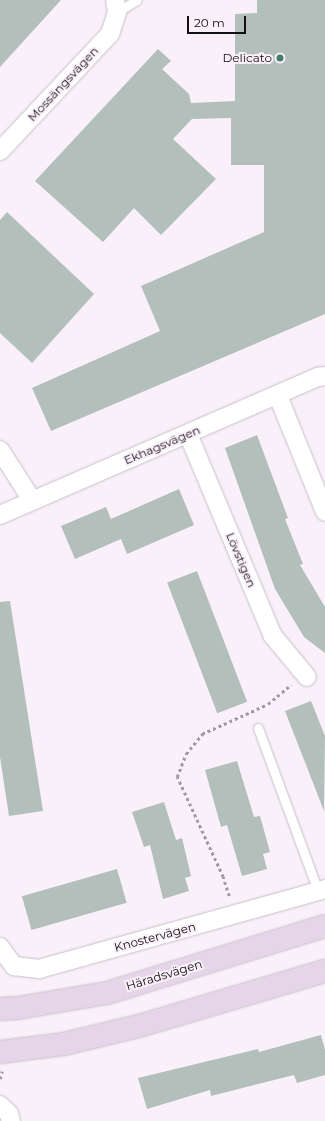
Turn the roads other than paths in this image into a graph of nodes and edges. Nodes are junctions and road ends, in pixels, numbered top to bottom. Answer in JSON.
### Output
{"nodes":[{"id":1,"x":137,"y":0,"type":"edge"},
{"id":2,"x":116,"y":6,"type":"edge"},
{"id":3,"x":0,"y":151,"type":"edge"},
{"id":4,"x":325,"y":376,"type":"edge"},
{"id":5,"x":278,"y":396,"type":"junction"},
{"id":6,"x":188,"y":434,"type":"junction"},
{"id":7,"x":0,"y":450,"type":"edge"},
{"id":8,"x":32,"y":500,"type":"junction"},
{"id":9,"x":325,"y":512,"type":"edge"},
{"id":10,"x":0,"y":515,"type":"edge"},
{"id":11,"x":308,"y":677,"type":"road end"},
{"id":12,"x":258,"y":728,"type":"dead end"},
{"id":13,"x":321,"y":890,"type":"edge"},
{"id":14,"x":325,"y":926,"type":"edge"},
{"id":15,"x":0,"y":947,"type":"edge"},
{"id":16,"x":325,"y":971,"type":"edge"},
{"id":17,"x":0,"y":1009,"type":"edge"},
{"id":18,"x":0,"y":1052,"type":"edge"},
{"id":19,"x":0,"y":1105,"type":"edge"},
{"id":20,"x":11,"y":1121,"type":"edge"}],
"edges":[{"from":1,"to":2,"type":"lane"},
{"from":2,"to":3,"type":"street","name":"Mossängsvägen"},
{"from":4,"to":5,"type":"street","name":"Ekhagsvägen"},
{"from":5,"to":6,"type":"street","name":"Ekhagsvägen"},
{"from":5,"to":9,"type":"street"},
{"from":6,"to":8,"type":"street","name":"Ekhagsvägen"},
{"from":6,"to":11,"type":"street","name":"Lövstigen"},
{"from":7,"to":8,"type":"street"},
{"from":8,"to":10,"type":"street","name":"Ekhagsvägen"},
{"from":12,"to":13,"type":"lane","name":"Knostervägen"},
{"from":13,"to":15,"type":"street","name":"Knostervägen"},
{"from":14,"to":17,"type":"main road","name":"Häradsvägen"},
{"from":16,"to":18,"type":"main road"},
{"from":19,"to":20,"type":"street"}]}
